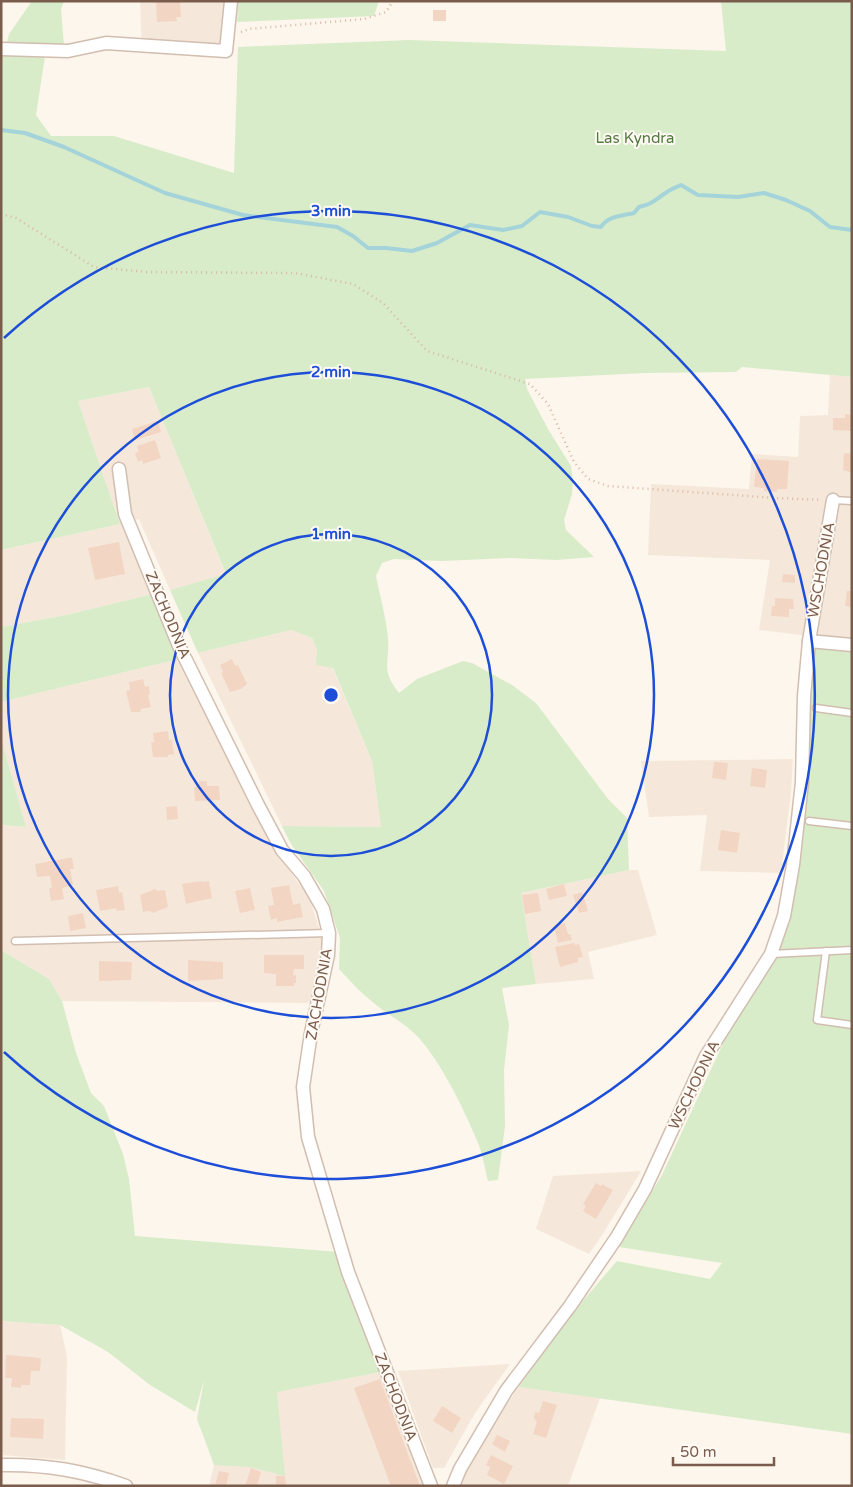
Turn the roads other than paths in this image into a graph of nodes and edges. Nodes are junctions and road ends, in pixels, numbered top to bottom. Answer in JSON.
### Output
{"nodes":[{"id":1,"x":231,"y":1,"type":"edge"},
{"id":2,"x":1,"y":50,"type":"edge"},
{"id":3,"x":119,"y":469,"type":"dead end"},
{"id":4,"x":833,"y":500,"type":"joint"},
{"id":5,"x":852,"y":501,"type":"edge"},
{"id":6,"x":809,"y":641,"type":"junction"},
{"id":7,"x":852,"y":646,"type":"edge"},
{"id":8,"x":816,"y":708,"type":"dead end"},
{"id":9,"x":852,"y":713,"type":"edge"},
{"id":10,"x":809,"y":821,"type":"dead end"},
{"id":11,"x":852,"y":826,"type":"edge"},
{"id":12,"x":329,"y":933,"type":"junction"},
{"id":13,"x":15,"y":941,"type":"dead end"},
{"id":14,"x":852,"y":950,"type":"edge"},
{"id":15,"x":826,"y":951,"type":"junction"},
{"id":16,"x":772,"y":954,"type":"junction"},
{"id":17,"x":852,"y":1025,"type":"edge"},
{"id":18,"x":1,"y":1465,"type":"edge"},
{"id":19,"x":126,"y":1486,"type":"edge"},
{"id":20,"x":431,"y":1486,"type":"edge"},
{"id":21,"x":453,"y":1486,"type":"edge"}],
"edges":[{"from":1,"to":2,"type":"street"},
{"from":3,"to":12,"type":"street","name":"ZACHODNIA"},
{"from":4,"to":5,"type":"lane"},
{"from":4,"to":6,"type":"street","name":"WSCHODNIA"},
{"from":6,"to":7,"type":"street"},
{"from":6,"to":16,"type":"street","name":"WSCHODNIA"},
{"from":8,"to":9,"type":"lane"},
{"from":10,"to":11,"type":"lane"},
{"from":12,"to":13,"type":"lane"},
{"from":12,"to":20,"type":"street","name":"ZACHODNIA"},
{"from":14,"to":15,"type":"lane"},
{"from":15,"to":16,"type":"lane"},
{"from":15,"to":17,"type":"lane"},
{"from":16,"to":21,"type":"street","name":"WSCHODNIA"},
{"from":18,"to":19,"type":"street"}]}
